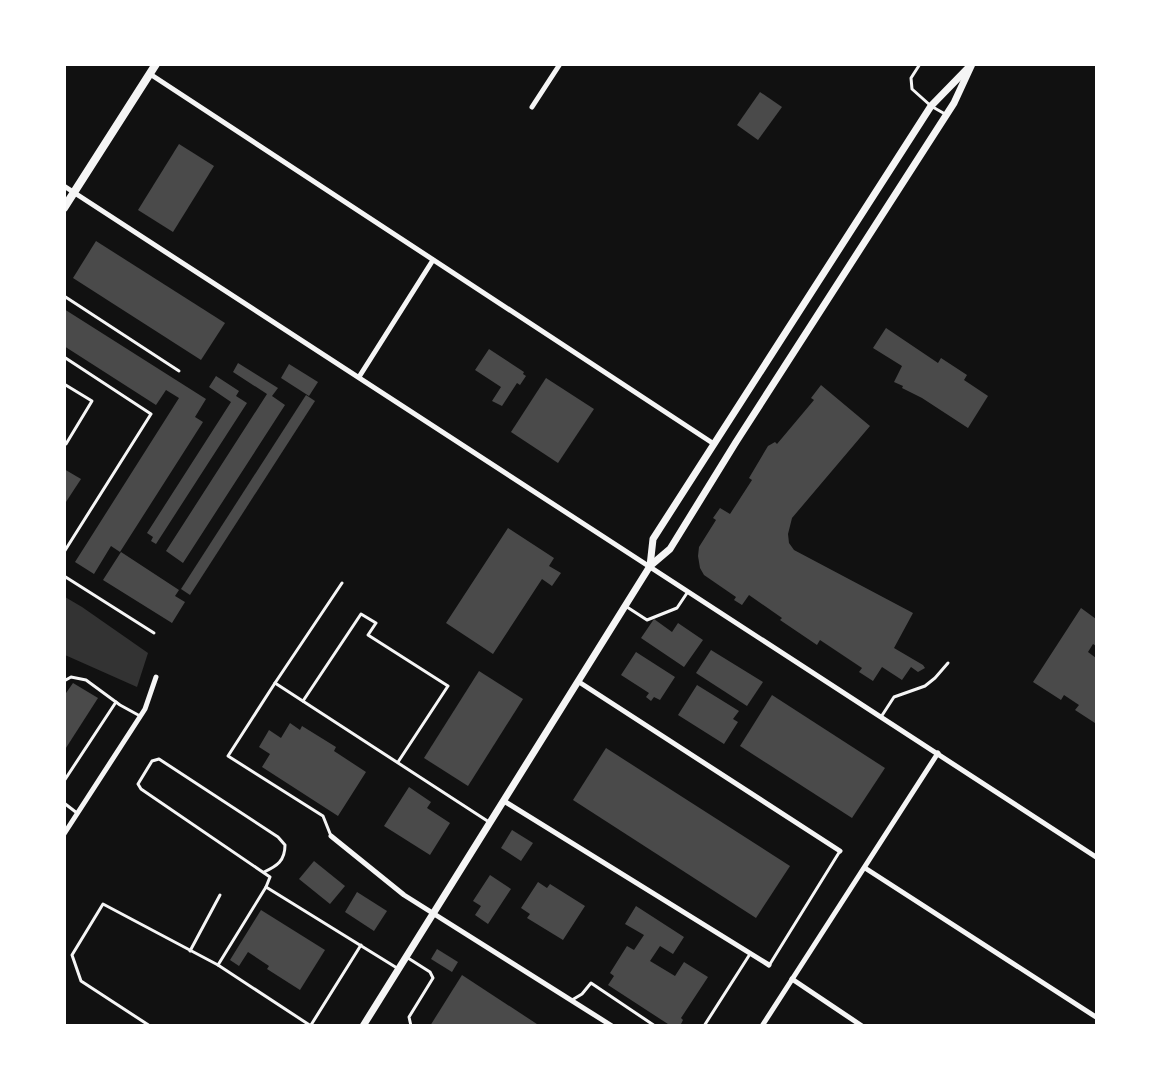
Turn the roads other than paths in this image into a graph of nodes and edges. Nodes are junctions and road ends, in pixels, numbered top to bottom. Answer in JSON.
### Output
{"nodes":[{"id":1,"x":156,"y":64,"type":"edge"},
{"id":2,"x":560,"y":64,"type":"edge"},
{"id":3,"x":920,"y":64,"type":"edge"},
{"id":4,"x":972,"y":64,"type":"edge"},
{"id":5,"x":150,"y":74,"type":"junction"},
{"id":6,"x":931,"y":106,"type":"junction"},
{"id":7,"x":532,"y":107,"type":"dead end"},
{"id":8,"x":947,"y":114,"type":"junction"},
{"id":9,"x":64,"y":186,"type":"edge"},
{"id":10,"x":75,"y":193,"type":"junction"},
{"id":11,"x":64,"y":208,"type":"edge"},
{"id":12,"x":433,"y":260,"type":"junction"},
{"id":13,"x":64,"y":296,"type":"edge"},
{"id":14,"x":64,"y":357,"type":"edge"},
{"id":15,"x":179,"y":370,"type":"dead end"},
{"id":16,"x":359,"y":377,"type":"junction"},
{"id":17,"x":64,"y":384,"type":"edge"},
{"id":18,"x":66,"y":444,"type":"edge"},
{"id":19,"x":714,"y":444,"type":"junction"},
{"id":20,"x":64,"y":552,"type":"edge"},
{"id":21,"x":650,"y":567,"type":"junction"},
{"id":22,"x":64,"y":576,"type":"edge"},
{"id":23,"x":342,"y":583,"type":"dead end"},
{"id":24,"x":688,"y":591,"type":"junction"},
{"id":25,"x":625,"y":606,"type":"junction"},
{"id":26,"x":154,"y":633,"type":"dead end"},
{"id":27,"x":948,"y":663,"type":"dead end"},
{"id":28,"x":156,"y":677,"type":"dead end"},
{"id":29,"x":64,"y":681,"type":"edge"},
{"id":30,"x":579,"y":682,"type":"junction"},
{"id":31,"x":275,"y":683,"type":"junction"},
{"id":32,"x":303,"y":701,"type":"junction"},
{"id":33,"x":116,"y":702,"type":"junction"},
{"id":34,"x":140,"y":716,"type":"junction"},
{"id":35,"x":881,"y":717,"type":"junction"},
{"id":36,"x":938,"y":753,"type":"junction"},
{"id":37,"x":398,"y":762,"type":"junction"},
{"id":38,"x":64,"y":781,"type":"edge"},
{"id":39,"x":504,"y":801,"type":"junction"},
{"id":40,"x":64,"y":802,"type":"edge"},
{"id":41,"x":77,"y":814,"type":"junction"},
{"id":42,"x":490,"y":823,"type":"junction"},
{"id":43,"x":64,"y":834,"type":"edge"},
{"id":44,"x":331,"y":836,"type":"joint"},
{"id":45,"x":840,"y":852,"type":"joint"},
{"id":46,"x":1096,"y":857,"type":"edge"},
{"id":47,"x":865,"y":867,"type":"junction"},
{"id":48,"x":264,"y":872,"type":"junction"},
{"id":49,"x":266,"y":887,"type":"junction"},
{"id":50,"x":220,"y":895,"type":"dead end"},
{"id":51,"x":434,"y":913,"type":"junction"},
{"id":52,"x":361,"y":945,"type":"junction"},
{"id":53,"x":190,"y":951,"type":"junction"},
{"id":54,"x":750,"y":954,"type":"junction"},
{"id":55,"x":406,"y":957,"type":"junction"},
{"id":56,"x":218,"y":965,"type":"junction"},
{"id":57,"x":769,"y":965,"type":"joint"},
{"id":58,"x":398,"y":969,"type":"junction"},
{"id":59,"x":792,"y":979,"type":"junction"},
{"id":60,"x":572,"y":1000,"type":"junction"},
{"id":61,"x":1096,"y":1017,"type":"edge"},
{"id":62,"x":311,"y":1025,"type":"edge"},
{"id":63,"x":150,"y":1026,"type":"edge"},
{"id":64,"x":363,"y":1026,"type":"edge"},
{"id":65,"x":411,"y":1026,"type":"edge"},
{"id":66,"x":612,"y":1026,"type":"edge"},
{"id":67,"x":656,"y":1026,"type":"edge"},
{"id":68,"x":704,"y":1026,"type":"edge"},
{"id":69,"x":762,"y":1026,"type":"edge"},
{"id":70,"x":862,"y":1026,"type":"edge"}],
"edges":[{"from":1,"to":5,"type":"main road"},
{"from":2,"to":7,"type":"street"},
{"from":3,"to":6,"type":"lane"},
{"from":4,"to":6,"type":"street"},
{"from":4,"to":8,"type":"street"},
{"from":5,"to":10,"type":"main road"},
{"from":5,"to":12,"type":"street"},
{"from":6,"to":8,"type":"lane"},
{"from":6,"to":19,"type":"street"},
{"from":8,"to":21,"type":"street"},
{"from":9,"to":10,"type":"street"},
{"from":10,"to":11,"type":"main road"},
{"from":10,"to":16,"type":"street"},
{"from":12,"to":16,"type":"street"},
{"from":12,"to":19,"type":"street"},
{"from":13,"to":15,"type":"lane"},
{"from":14,"to":20,"type":"lane"},
{"from":16,"to":21,"type":"street"},
{"from":17,"to":18,"type":"lane"},
{"from":19,"to":21,"type":"street"},
{"from":21,"to":24,"type":"street"},
{"from":21,"to":25,"type":"street"},
{"from":22,"to":26,"type":"lane"},
{"from":23,"to":31,"type":"lane"},
{"from":24,"to":25,"type":"lane"},
{"from":24,"to":35,"type":"street"},
{"from":25,"to":30,"type":"street"},
{"from":27,"to":35,"type":"lane"},
{"from":28,"to":34,"type":"street"},
{"from":29,"to":33,"type":"lane"},
{"from":30,"to":39,"type":"street"},
{"from":30,"to":45,"type":"street"},
{"from":31,"to":32,"type":"lane"},
{"from":31,"to":44,"type":"lane"},
{"from":32,"to":37,"type":"lane"},
{"from":32,"to":37,"type":"lane"},
{"from":33,"to":34,"type":"lane"},
{"from":33,"to":38,"type":"lane"},
{"from":34,"to":41,"type":"street"},
{"from":35,"to":36,"type":"street"},
{"from":36,"to":46,"type":"street"},
{"from":36,"to":47,"type":"street"},
{"from":37,"to":42,"type":"lane"},
{"from":39,"to":42,"type":"street"},
{"from":39,"to":54,"type":"street"},
{"from":40,"to":41,"type":"lane"},
{"from":41,"to":43,"type":"street"},
{"from":42,"to":51,"type":"street"},
{"from":44,"to":51,"type":"street"},
{"from":45,"to":57,"type":"lane"},
{"from":47,"to":59,"type":"street"},
{"from":47,"to":61,"type":"street"},
{"from":48,"to":48,"type":"lane"},
{"from":48,"to":49,"type":"lane"},
{"from":49,"to":52,"type":"lane"},
{"from":49,"to":56,"type":"lane"},
{"from":50,"to":53,"type":"lane"},
{"from":51,"to":55,"type":"street"},
{"from":51,"to":60,"type":"street"},
{"from":52,"to":58,"type":"lane"},
{"from":52,"to":62,"type":"lane"},
{"from":53,"to":56,"type":"lane"},
{"from":53,"to":63,"type":"lane"},
{"from":54,"to":57,"type":"street"},
{"from":54,"to":68,"type":"lane"},
{"from":55,"to":58,"type":"street"},
{"from":55,"to":65,"type":"lane"},
{"from":56,"to":62,"type":"lane"},
{"from":58,"to":64,"type":"street"},
{"from":59,"to":69,"type":"street"},
{"from":59,"to":70,"type":"street"},
{"from":60,"to":66,"type":"street"},
{"from":60,"to":67,"type":"lane"}]}
